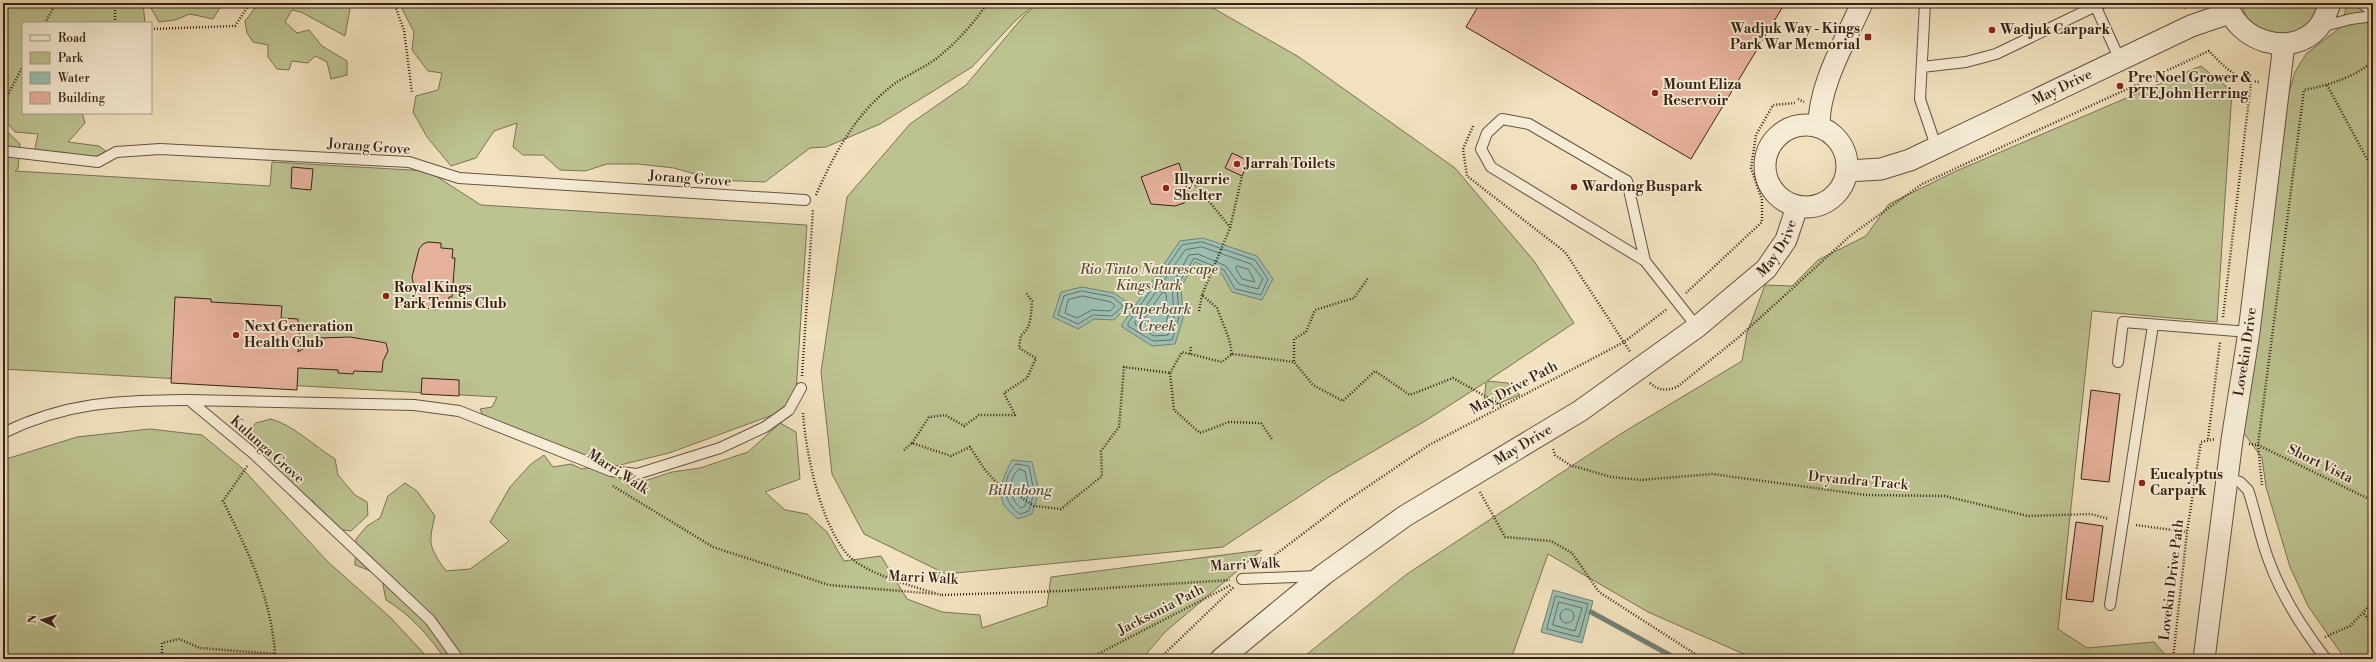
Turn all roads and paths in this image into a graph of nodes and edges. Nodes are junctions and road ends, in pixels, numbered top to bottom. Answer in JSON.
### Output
{"nodes":[{"id":1,"x":56,"y":3,"type":"edge"},
{"id":2,"x":116,"y":3,"type":"edge"},
{"id":3,"x":250,"y":3,"type":"edge"},
{"id":4,"x":394,"y":3,"type":"edge"},
{"id":5,"x":988,"y":3,"type":"edge"},
{"id":6,"x":1862,"y":3,"type":"edge"},
{"id":7,"x":1925,"y":3,"type":"edge"},
{"id":8,"x":2330,"y":3,"type":"edge"},
{"id":9,"x":2361,"y":3,"type":"edge"},
{"id":10,"x":2098,"y":4,"type":"edge"},
{"id":11,"x":2228,"y":8,"type":"edge"},
{"id":12,"x":2373,"y":11,"type":"edge"},
{"id":13,"x":2373,"y":16,"type":"edge"},
{"id":14,"x":46,"y":22,"type":"edge"},
{"id":15,"x":115,"y":22,"type":"edge"},
{"id":16,"x":2318,"y":28,"type":"junction"},
{"id":17,"x":152,"y":29,"type":"edge"},
{"id":18,"x":2284,"y":44,"type":"junction"},
{"id":19,"x":2120,"y":60,"type":"junction"},
{"id":20,"x":2373,"y":61,"type":"edge"},
{"id":21,"x":1922,"y":67,"type":"junction"},
{"id":22,"x":22,"y":68,"type":"edge"},
{"id":23,"x":2251,"y":82,"type":"junction"},
{"id":24,"x":2263,"y":83,"type":"dead end"},
{"id":25,"x":2327,"y":85,"type":"junction"},
{"id":26,"x":412,"y":93,"type":"dead end"},
{"id":27,"x":1795,"y":103,"type":"dead end"},
{"id":28,"x":3,"y":104,"type":"edge"},
{"id":29,"x":1473,"y":126,"type":"dead end"},
{"id":30,"x":1819,"y":126,"type":"junction"},
{"id":31,"x":1936,"y":146,"type":"junction"},
{"id":32,"x":3,"y":151,"type":"edge"},
{"id":33,"x":2373,"y":170,"type":"edge"},
{"id":34,"x":1848,"y":171,"type":"junction"},
{"id":35,"x":1242,"y":176,"type":"dead end"},
{"id":36,"x":1186,"y":183,"type":"dead end"},
{"id":37,"x":810,"y":200,"type":"joint"},
{"id":38,"x":1797,"y":207,"type":"junction"},
{"id":39,"x":813,"y":208,"type":"dead end"},
{"id":40,"x":1230,"y":228,"type":"junction"},
{"id":41,"x":1645,"y":261,"type":"junction"},
{"id":42,"x":1368,"y":278,"type":"dead end"},
{"id":43,"x":1026,"y":293,"type":"dead end"},
{"id":44,"x":1202,"y":295,"type":"junction"},
{"id":45,"x":1678,"y":301,"type":"junction"},
{"id":46,"x":1199,"y":311,"type":"dead end"},
{"id":47,"x":2153,"y":325,"type":"junction"},
{"id":48,"x":1697,"y":327,"type":"junction"},
{"id":49,"x":2221,"y":330,"type":"junction"},
{"id":50,"x":2249,"y":332,"type":"junction"},
{"id":51,"x":1624,"y":342,"type":"junction"},
{"id":52,"x":1191,"y":347,"type":"dead end"},
{"id":53,"x":1190,"y":354,"type":"junction"},
{"id":54,"x":1232,"y":354,"type":"junction"},
{"id":55,"x":1294,"y":362,"type":"junction"},
{"id":56,"x":2118,"y":362,"type":"dead end"},
{"id":57,"x":1641,"y":370,"type":"junction"},
{"id":58,"x":1170,"y":373,"type":"junction"},
{"id":59,"x":801,"y":388,"type":"junction"},
{"id":60,"x":189,"y":400,"type":"junction"},
{"id":61,"x":1502,"y":405,"type":"junction"},
{"id":62,"x":1546,"y":431,"type":"junction"},
{"id":63,"x":3,"y":433,"type":"edge"},
{"id":64,"x":1272,"y":438,"type":"dead end"},
{"id":65,"x":2208,"y":439,"type":"junction"},
{"id":66,"x":2232,"y":440,"type":"junction"},
{"id":67,"x":912,"y":443,"type":"junction"},
{"id":68,"x":2258,"y":446,"type":"junction"},
{"id":69,"x":904,"y":450,"type":"dead end"},
{"id":70,"x":255,"y":455,"type":"junction"},
{"id":71,"x":1472,"y":476,"type":"junction"},
{"id":72,"x":2227,"y":478,"type":"junction"},
{"id":73,"x":609,"y":483,"type":"dead end"},
{"id":74,"x":2264,"y":492,"type":"dead end"},
{"id":75,"x":2373,"y":501,"type":"edge"},
{"id":76,"x":2121,"y":523,"type":"junction"},
{"id":77,"x":2187,"y":532,"type":"junction"},
{"id":78,"x":1323,"y":575,"type":"junction"},
{"id":79,"x":1242,"y":579,"type":"junction"},
{"id":80,"x":942,"y":595,"type":"junction"},
{"id":81,"x":2373,"y":602,"type":"edge"},
{"id":82,"x":2110,"y":605,"type":"dead end"},
{"id":83,"x":2364,"y":614,"type":"junction"},
{"id":84,"x":2373,"y":626,"type":"edge"},
{"id":85,"x":2320,"y":631,"type":"dead end"},
{"id":86,"x":2324,"y":638,"type":"junction"},
{"id":87,"x":2328,"y":643,"type":"dead end"},
{"id":88,"x":162,"y":658,"type":"edge"},
{"id":89,"x":184,"y":659,"type":"edge"},
{"id":90,"x":458,"y":659,"type":"edge"},
{"id":91,"x":1088,"y":659,"type":"edge"},
{"id":92,"x":1159,"y":659,"type":"edge"},
{"id":93,"x":1221,"y":659,"type":"edge"},
{"id":94,"x":1703,"y":659,"type":"edge"},
{"id":95,"x":2173,"y":659,"type":"edge"},
{"id":96,"x":2204,"y":659,"type":"edge"},
{"id":97,"x":2326,"y":659,"type":"edge"}],
"edges":[{"from":1,"to":14,"type":"path"},
{"from":2,"to":15,"type":"path"},
{"from":3,"to":17,"type":"path"},
{"from":4,"to":26,"type":"path"},
{"from":5,"to":37,"type":"path"},
{"from":6,"to":30,"type":"street"},
{"from":7,"to":21,"type":"lane"},
{"from":8,"to":16,"type":"street"},
{"from":9,"to":12,"type":"lane"},
{"from":10,"to":19,"type":"lane"},
{"from":10,"to":21,"type":"lane"},
{"from":11,"to":18,"type":"street"},
{"from":11,"to":19,"type":"street","name":"May Drive"},
{"from":13,"to":16,"type":"lane"},
{"from":16,"to":18,"type":"street"},
{"from":18,"to":50,"type":"street","name":"Lovekin Drive"},
{"from":19,"to":31,"type":"street","name":"May Drive"},
{"from":20,"to":25,"type":"path"},
{"from":21,"to":31,"type":"lane"},
{"from":22,"to":28,"type":"path"},
{"from":23,"to":24,"type":"path"},
{"from":23,"to":49,"type":"path"},
{"from":23,"to":57,"type":"path"},
{"from":25,"to":33,"type":"path"},
{"from":25,"to":68,"type":"path"},
{"from":27,"to":45,"type":"path","name":"May Drive Path"},
{"from":29,"to":51,"type":"path"},
{"from":30,"to":34,"type":"street"},
{"from":30,"to":38,"type":"street"},
{"from":31,"to":34,"type":"street","name":"May Drive"},
{"from":32,"to":37,"type":"lane","name":"Jorang Grove"},
{"from":34,"to":38,"type":"street"},
{"from":35,"to":40,"type":"path"},
{"from":36,"to":40,"type":"path"},
{"from":38,"to":48,"type":"street","name":"May Drive"},
{"from":39,"to":59,"type":"path"},
{"from":40,"to":44,"type":"path"},
{"from":41,"to":41,"type":"lane"},
{"from":41,"to":45,"type":"lane"},
{"from":42,"to":55,"type":"path"},
{"from":43,"to":67,"type":"path"},
{"from":44,"to":46,"type":"path"},
{"from":44,"to":54,"type":"path"},
{"from":45,"to":48,"type":"lane"},
{"from":45,"to":51,"type":"path","name":"May Drive Path"},
{"from":47,"to":49,"type":"lane"},
{"from":47,"to":56,"type":"lane"},
{"from":47,"to":76,"type":"lane"},
{"from":48,"to":57,"type":"street","name":"May Drive"},
{"from":49,"to":50,"type":"lane"},
{"from":49,"to":65,"type":"path"},
{"from":50,"to":66,"type":"street","name":"Lovekin Drive"},
{"from":51,"to":57,"type":"path"},
{"from":51,"to":61,"type":"path","name":"May Drive Path"},
{"from":52,"to":53,"type":"path"},
{"from":53,"to":54,"type":"path"},
{"from":53,"to":58,"type":"path"},
{"from":54,"to":55,"type":"path"},
{"from":55,"to":61,"type":"path"},
{"from":57,"to":62,"type":"street","name":"May Drive"},
{"from":58,"to":64,"type":"path"},
{"from":58,"to":67,"type":"path"},
{"from":59,"to":60,"type":"lane"},
{"from":59,"to":80,"type":"path"},
{"from":60,"to":63,"type":"lane"},
{"from":60,"to":70,"type":"lane","name":"Kulunga Grove"},
{"from":61,"to":79,"type":"path","name":"May Drive Path"},
{"from":62,"to":71,"type":"street","name":"May Drive"},
{"from":62,"to":76,"type":"path","name":"Dryandra Track"},
{"from":65,"to":66,"type":"path"},
{"from":65,"to":77,"type":"path","name":"Lovekin Drive Path"},
{"from":66,"to":68,"type":"path"},
{"from":66,"to":72,"type":"street","name":"Lovekin Drive"},
{"from":67,"to":69,"type":"path"},
{"from":68,"to":74,"type":"path"},
{"from":68,"to":75,"type":"path","name":"Short Vista"},
{"from":70,"to":88,"type":"path"},
{"from":70,"to":90,"type":"lane","name":"Kulunga Grove"},
{"from":71,"to":78,"type":"street","name":"May Drive"},
{"from":71,"to":94,"type":"path"},
{"from":72,"to":96,"type":"street","name":"Lovekin Drive"},
{"from":72,"to":97,"type":"lane"},
{"from":73,"to":80,"type":"path","name":"Marri Walk"},
{"from":76,"to":77,"type":"path","name":"Dryandra Track"},
{"from":76,"to":82,"type":"lane"},
{"from":77,"to":95,"type":"path","name":"Lovekin Drive Path"},
{"from":78,"to":79,"type":"lane","name":"Marri Walk"},
{"from":78,"to":93,"type":"street","name":"May Drive"},
{"from":79,"to":80,"type":"path","name":"Marri Walk"},
{"from":79,"to":91,"type":"path","name":"Jacksonia Path"},
{"from":79,"to":92,"type":"path","name":"May Drive Path"},
{"from":81,"to":83,"type":"path"},
{"from":83,"to":84,"type":"path"},
{"from":83,"to":86,"type":"path"},
{"from":85,"to":86,"type":"path"},
{"from":86,"to":87,"type":"path"},
{"from":88,"to":89,"type":"path"}]}
